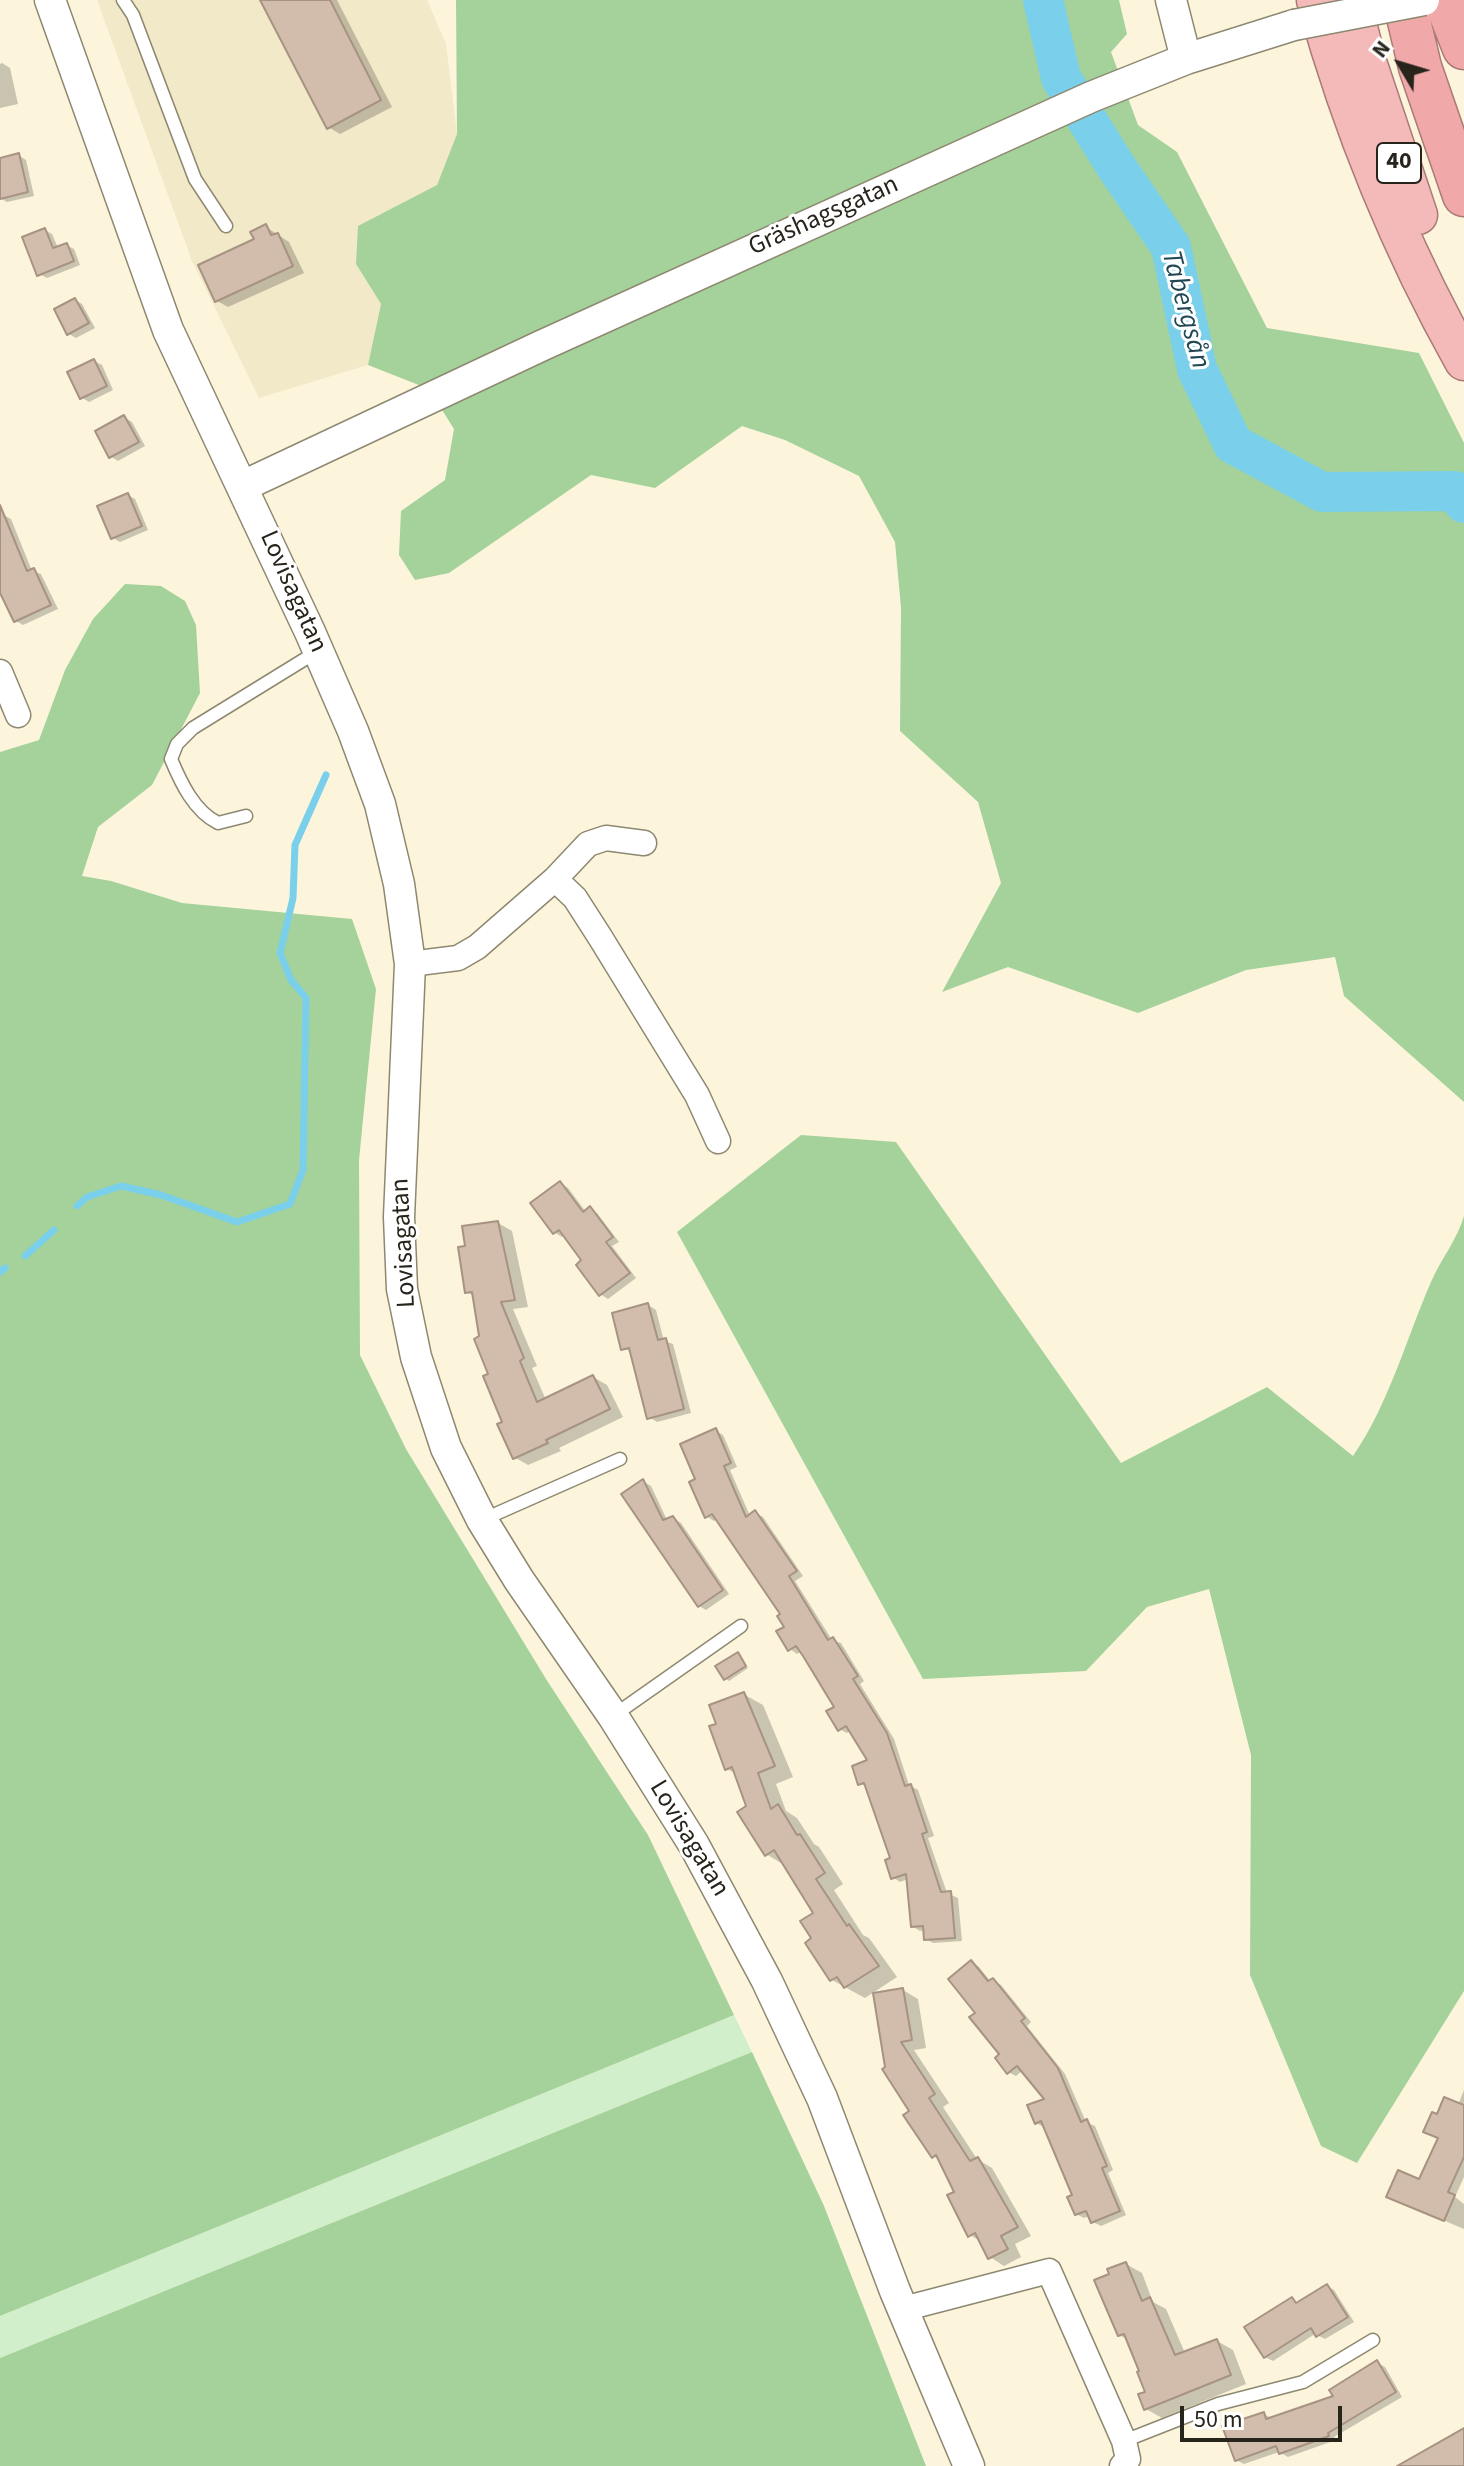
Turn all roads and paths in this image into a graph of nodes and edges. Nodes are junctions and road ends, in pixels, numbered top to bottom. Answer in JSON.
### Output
{"nodes":[{"id":1,"x":123,"y":0,"type":"edge"},
{"id":2,"x":1171,"y":0,"type":"edge"},
{"id":3,"x":1351,"y":0,"type":"edge"},
{"id":4,"x":1404,"y":0,"type":"edge"},
{"id":5,"x":1424,"y":0,"type":"edge"},
{"id":6,"x":1445,"y":0,"type":"edge"},
{"id":7,"x":52,"y":1,"type":"edge"},
{"id":8,"x":1305,"y":13,"type":"edge"},
{"id":9,"x":1464,"y":48,"type":"edge"},
{"id":10,"x":1186,"y":59,"type":"junction"},
{"id":11,"x":1464,"y":195,"type":"edge"},
{"id":12,"x":226,"y":226,"type":"dead end"},
{"id":13,"x":1464,"y":319,"type":"edge"},
{"id":14,"x":1464,"y":361,"type":"edge"},
{"id":15,"x":243,"y":486,"type":"junction"},
{"id":16,"x":318,"y":651,"type":"junction"},
{"id":17,"x":0,"y":672,"type":"edge"},
{"id":18,"x":18,"y":715,"type":"dead end"},
{"id":19,"x":246,"y":816,"type":"dead end"},
{"id":20,"x":644,"y":843,"type":"dead end"},
{"id":21,"x":555,"y":879,"type":"junction"},
{"id":22,"x":422,"y":963,"type":"junction"},
{"id":23,"x":718,"y":1141,"type":"dead end"},
{"id":24,"x":620,"y":1459,"type":"dead end"},
{"id":25,"x":482,"y":1520,"type":"junction"},
{"id":26,"x":741,"y":1626,"type":"dead end"},
{"id":27,"x":613,"y":1716,"type":"junction"},
{"id":28,"x":903,"y":2309,"type":"junction"},
{"id":29,"x":1373,"y":2340,"type":"dead end"},
{"id":30,"x":1124,"y":2441,"type":"junction"},
{"id":31,"x":969,"y":2466,"type":"edge"},
{"id":32,"x":1122,"y":2466,"type":"edge"}],
"edges":[{"from":1,"to":12,"type":"lane"},
{"from":2,"to":10,"type":"street"},
{"from":3,"to":13,"type":"highway","number":"40"},
{"from":4,"to":11,"type":"highway","number":"40"},
{"from":5,"to":8,"type":"street","name":"Gräshagsgatan","bridge":true},
{"from":6,"to":9,"type":"highway"},
{"from":7,"to":15,"type":"street","name":"Lovisagatan"},
{"from":8,"to":10,"type":"street","name":"Gräshagsgatan"},
{"from":8,"to":14,"type":"highway"},
{"from":10,"to":15,"type":"street","name":"Gräshagsgatan"},
{"from":15,"to":16,"type":"street","name":"Lovisagatan"},
{"from":16,"to":19,"type":"lane"},
{"from":16,"to":22,"type":"street","name":"Lovisagatan"},
{"from":17,"to":18,"type":"street"},
{"from":20,"to":21,"type":"street"},
{"from":21,"to":22,"type":"street"},
{"from":21,"to":23,"type":"street"},
{"from":22,"to":25,"type":"street","name":"Lovisagatan"},
{"from":24,"to":25,"type":"lane"},
{"from":25,"to":27,"type":"street","name":"Lovisagatan"},
{"from":26,"to":27,"type":"lane"},
{"from":27,"to":28,"type":"street","name":"Lovisagatan"},
{"from":28,"to":30,"type":"street"},
{"from":28,"to":31,"type":"street","name":"Lovisagatan"},
{"from":29,"to":30,"type":"lane"},
{"from":30,"to":32,"type":"street"}]}
